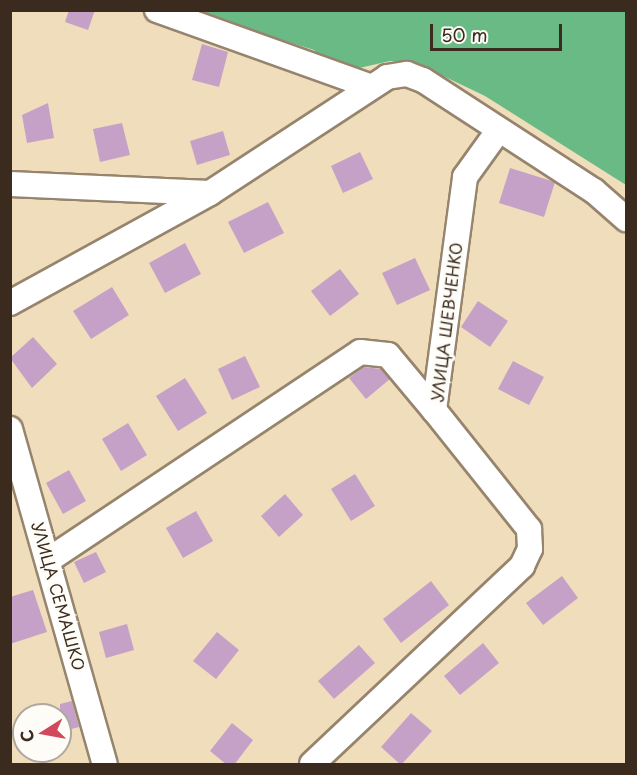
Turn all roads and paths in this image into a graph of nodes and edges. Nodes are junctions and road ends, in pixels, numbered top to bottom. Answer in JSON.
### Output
{"nodes":[{"id":1,"x":157,"y":10,"type":"edge"},
{"id":2,"x":367,"y":85,"type":"junction"},
{"id":3,"x":498,"y":131,"type":"junction"},
{"id":4,"x":10,"y":184,"type":"edge"},
{"id":5,"x":210,"y":193,"type":"junction"},
{"id":6,"x":627,"y":219,"type":"edge"},
{"id":7,"x":10,"y":303,"type":"edge"},
{"id":8,"x":434,"y":410,"type":"junction"},
{"id":9,"x":10,"y":429,"type":"edge"},
{"id":10,"x":50,"y":559,"type":"junction"},
{"id":11,"x":105,"y":765,"type":"edge"},
{"id":12,"x":312,"y":765,"type":"edge"}],
"edges":[{"from":1,"to":2,"type":"street"},
{"from":2,"to":3,"type":"street"},
{"from":2,"to":5,"type":"street"},
{"from":3,"to":6,"type":"street"},
{"from":3,"to":8,"type":"street","name":"УЛИЦА ШЕВЧЕНКО"},
{"from":4,"to":5,"type":"street"},
{"from":5,"to":7,"type":"street"},
{"from":8,"to":10,"type":"street"},
{"from":8,"to":12,"type":"street","name":"УЛИЦА ШЕВЧЕНКО"},
{"from":9,"to":10,"type":"street","name":"УЛИЦА СЕМАШКО"},
{"from":10,"to":11,"type":"street","name":"УЛИЦА СЕМАШКО"}]}
